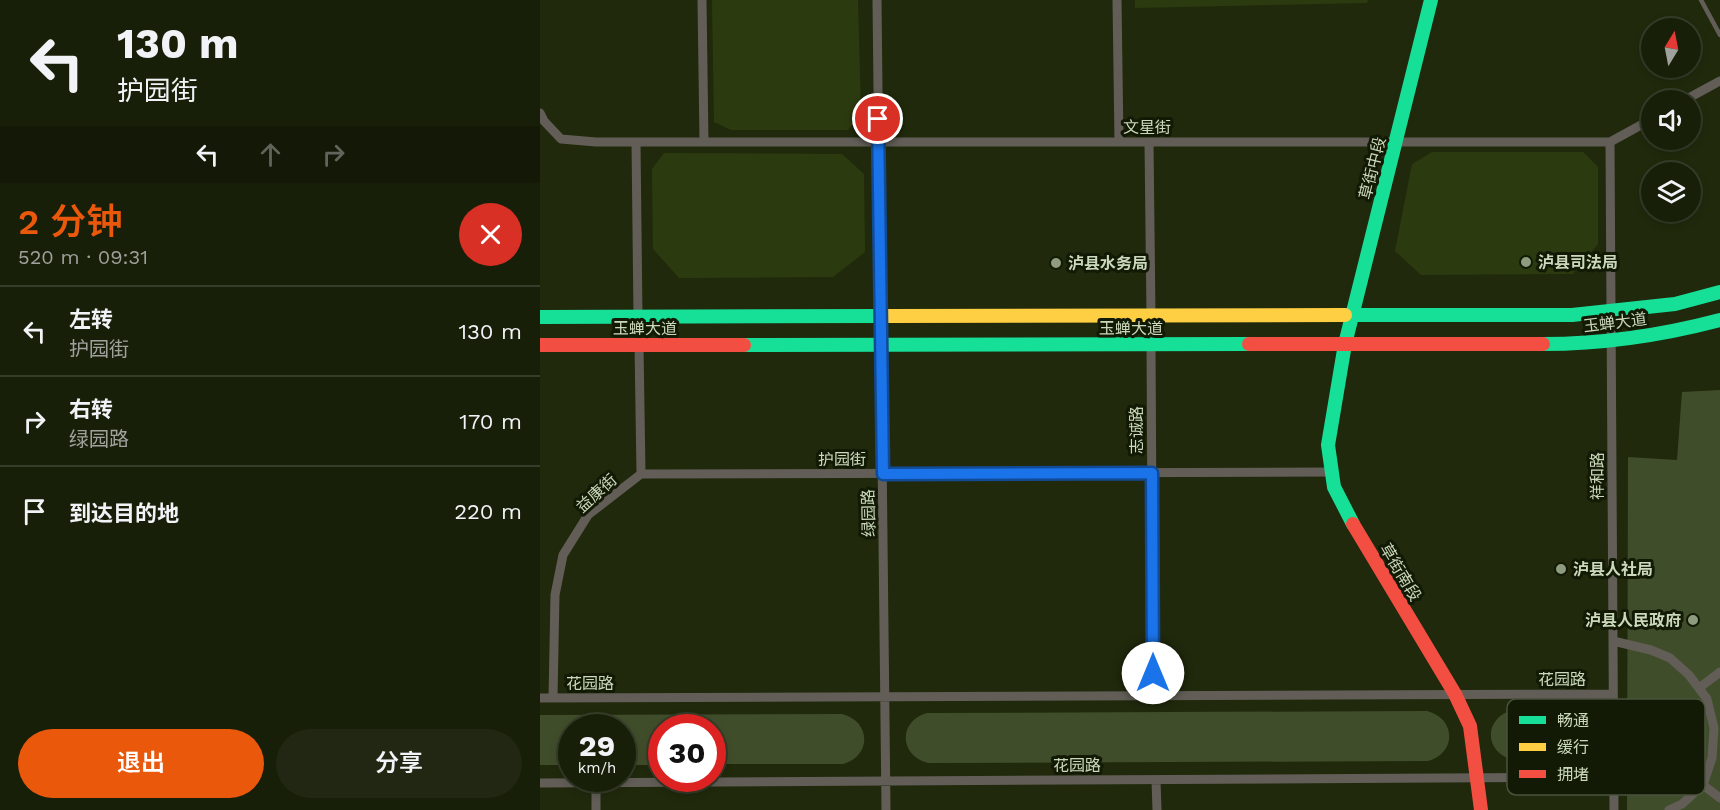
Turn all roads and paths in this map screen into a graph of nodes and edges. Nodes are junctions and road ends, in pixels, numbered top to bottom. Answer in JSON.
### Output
{"nodes":[{"id":1,"x":702,"y":0,"type":"edge"},
{"id":2,"x":877,"y":0,"type":"edge"},
{"id":3,"x":1117,"y":0,"type":"edge"},
{"id":4,"x":1431,"y":0,"type":"edge"},
{"id":5,"x":1701,"y":0,"type":"edge"},
{"id":6,"x":1720,"y":35,"type":"edge"},
{"id":7,"x":1720,"y":81,"type":"edge"},
{"id":8,"x":1701,"y":91,"type":"edge"},
{"id":9,"x":540,"y":114,"type":"edge"},
{"id":10,"x":1641,"y":125,"type":"edge"},
{"id":11,"x":636,"y":142,"type":"junction"},
{"id":12,"x":704,"y":142,"type":"junction"},
{"id":13,"x":879,"y":142,"type":"junction"},
{"id":14,"x":1119,"y":142,"type":"junction"},
{"id":15,"x":1149,"y":142,"type":"junction"},
{"id":16,"x":1395,"y":142,"type":"junction"},
{"id":17,"x":1610,"y":142,"type":"junction"},
{"id":18,"x":1720,"y":292,"type":"edge"},
{"id":19,"x":1611,"y":311,"type":"junction"},
{"id":20,"x":1352,"y":315,"type":"junction"},
{"id":21,"x":881,"y":316,"type":"junction"},
{"id":22,"x":1150,"y":316,"type":"junction"},
{"id":23,"x":540,"y":317,"type":"edge"},
{"id":24,"x":638,"y":317,"type":"junction"},
{"id":25,"x":1720,"y":320,"type":"edge"},
{"id":26,"x":1611,"y":339,"type":"junction"},
{"id":27,"x":1151,"y":344,"type":"junction"},
{"id":28,"x":1345,"y":344,"type":"junction"},
{"id":29,"x":540,"y":345,"type":"edge"},
{"id":30,"x":639,"y":345,"type":"junction"},
{"id":31,"x":881,"y":345,"type":"junction"},
{"id":32,"x":1332,"y":472,"type":"junction"},
{"id":33,"x":1152,"y":473,"type":"junction"},
{"id":34,"x":640,"y":474,"type":"junction"},
{"id":35,"x":883,"y":474,"type":"junction"},
{"id":36,"x":1613,"y":641,"type":"junction"},
{"id":37,"x":1720,"y":672,"type":"edge"},
{"id":38,"x":1699,"y":688,"type":"junction"},
{"id":39,"x":1455,"y":694,"type":"junction"},
{"id":40,"x":1613,"y":694,"type":"junction"},
{"id":41,"x":1153,"y":696,"type":"junction"},
{"id":42,"x":885,"y":697,"type":"junction"},
{"id":43,"x":540,"y":698,"type":"edge"},
{"id":44,"x":553,"y":698,"type":"junction"},
{"id":45,"x":1613,"y":699,"type":"edge"},
{"id":46,"x":1477,"y":778,"type":"junction"},
{"id":47,"x":1507,"y":778,"type":"edge"},
{"id":48,"x":1705,"y":778,"type":"edge"},
{"id":49,"x":1156,"y":780,"type":"junction"},
{"id":50,"x":886,"y":782,"type":"junction"},
{"id":51,"x":540,"y":783,"type":"edge"},
{"id":52,"x":558,"y":783,"type":"edge"},
{"id":53,"x":636,"y":783,"type":"edge"},
{"id":54,"x":1705,"y":786,"type":"edge"},
{"id":55,"x":596,"y":792,"type":"edge"},
{"id":56,"x":1614,"y":795,"type":"edge"},
{"id":57,"x":1691,"y":795,"type":"edge"},
{"id":58,"x":1720,"y":798,"type":"edge"},
{"id":59,"x":596,"y":810,"type":"edge"},
{"id":60,"x":886,"y":810,"type":"edge"},
{"id":61,"x":1157,"y":810,"type":"edge"},
{"id":62,"x":1481,"y":810,"type":"edge"},
{"id":63,"x":1614,"y":810,"type":"edge"},
{"id":64,"x":1669,"y":810,"type":"edge"}],
"edges":[{"from":1,"to":12,"type":"street"},
{"from":2,"to":13,"type":"street","name":"绿园路"},
{"from":3,"to":14,"type":"street"},
{"from":4,"to":16,"type":"main road","name":"草街中段"},
{"from":5,"to":6,"type":"lane"},
{"from":7,"to":8,"type":"street"},
{"from":9,"to":11,"type":"street","name":"文星街"},
{"from":10,"to":17,"type":"street","name":"文星街"},
{"from":11,"to":12,"type":"street","name":"文星街"},
{"from":11,"to":24,"type":"street"},
{"from":12,"to":13,"type":"street","name":"文星街"},
{"from":13,"to":14,"type":"street","name":"文星街"},
{"from":13,"to":21,"type":"street","name":"绿园路"},
{"from":14,"to":15,"type":"street","name":"文星街"},
{"from":15,"to":16,"type":"street","name":"文星街"},
{"from":15,"to":22,"type":"street"},
{"from":16,"to":17,"type":"street","name":"文星街"},
{"from":16,"to":20,"type":"main road","name":"草街中段"},
{"from":17,"to":19,"type":"street","name":"祥和路"},
{"from":18,"to":19,"type":"main road","name":"玉蝉大道"},
{"from":19,"to":20,"type":"main road","name":"玉蝉大道"},
{"from":19,"to":26,"type":"street","name":"祥和路"},
{"from":20,"to":22,"type":"main road","name":"玉蝉大道"},
{"from":20,"to":28,"type":"main road","name":"草街中段"},
{"from":21,"to":22,"type":"main road","name":"玉蝉大道"},
{"from":21,"to":24,"type":"main road","name":"玉蝉大道"},
{"from":21,"to":31,"type":"street","name":"绿园路"},
{"from":23,"to":24,"type":"main road","name":"玉蝉大道"},
{"from":25,"to":26,"type":"main road","name":"玉蝉大道"},
{"from":26,"to":28,"type":"main road","name":"玉蝉大道"},
{"from":26,"to":36,"type":"street","name":"祥和路"},
{"from":27,"to":28,"type":"main road","name":"玉蝉大道"},
{"from":27,"to":31,"type":"main road","name":"玉蝉大道"},
{"from":27,"to":33,"type":"street","name":"志诚路"},
{"from":28,"to":32,"type":"main road","name":"草街南段"},
{"from":29,"to":30,"type":"main road","name":"玉蝉大道"},
{"from":30,"to":31,"type":"main road","name":"玉蝉大道"},
{"from":30,"to":34,"type":"street","name":"益康街"},
{"from":31,"to":35,"type":"street","name":"绿园路"},
{"from":32,"to":33,"type":"street","name":"护园街"},
{"from":32,"to":39,"type":"main road","name":"草街南段"},
{"from":33,"to":35,"type":"street","name":"护园街"},
{"from":33,"to":41,"type":"street","name":"志诚路"},
{"from":34,"to":35,"type":"street","name":"护园街"},
{"from":34,"to":44,"type":"street","name":"益康街"},
{"from":35,"to":42,"type":"street","name":"绿园路"},
{"from":36,"to":38,"type":"street"},
{"from":36,"to":40,"type":"street","name":"祥和路"},
{"from":37,"to":38,"type":"street"},
{"from":38,"to":48,"type":"street"},
{"from":39,"to":40,"type":"street","name":"花园路"},
{"from":39,"to":41,"type":"street","name":"花园路"},
{"from":39,"to":46,"type":"main road","name":"草街南段"},
{"from":40,"to":45,"type":"street","name":"祥和路"},
{"from":41,"to":42,"type":"street","name":"花园路"},
{"from":42,"to":44,"type":"street","name":"花园路"},
{"from":42,"to":50,"type":"street","name":"绿园路"},
{"from":43,"to":44,"type":"street","name":"花园路"},
{"from":46,"to":47,"type":"street","name":"花园路"},
{"from":46,"to":49,"type":"street","name":"花园路"},
{"from":46,"to":62,"type":"main road","name":"草街南段"},
{"from":49,"to":50,"type":"street","name":"花园路"},
{"from":49,"to":61,"type":"street"},
{"from":50,"to":53,"type":"street","name":"花园路"},
{"from":50,"to":60,"type":"street","name":"绿园路"},
{"from":51,"to":52,"type":"street","name":"花园路"},
{"from":54,"to":58,"type":"street"},
{"from":55,"to":59,"type":"street"},
{"from":56,"to":63,"type":"street","name":"祥和路"},
{"from":57,"to":64,"type":"street"}]}
